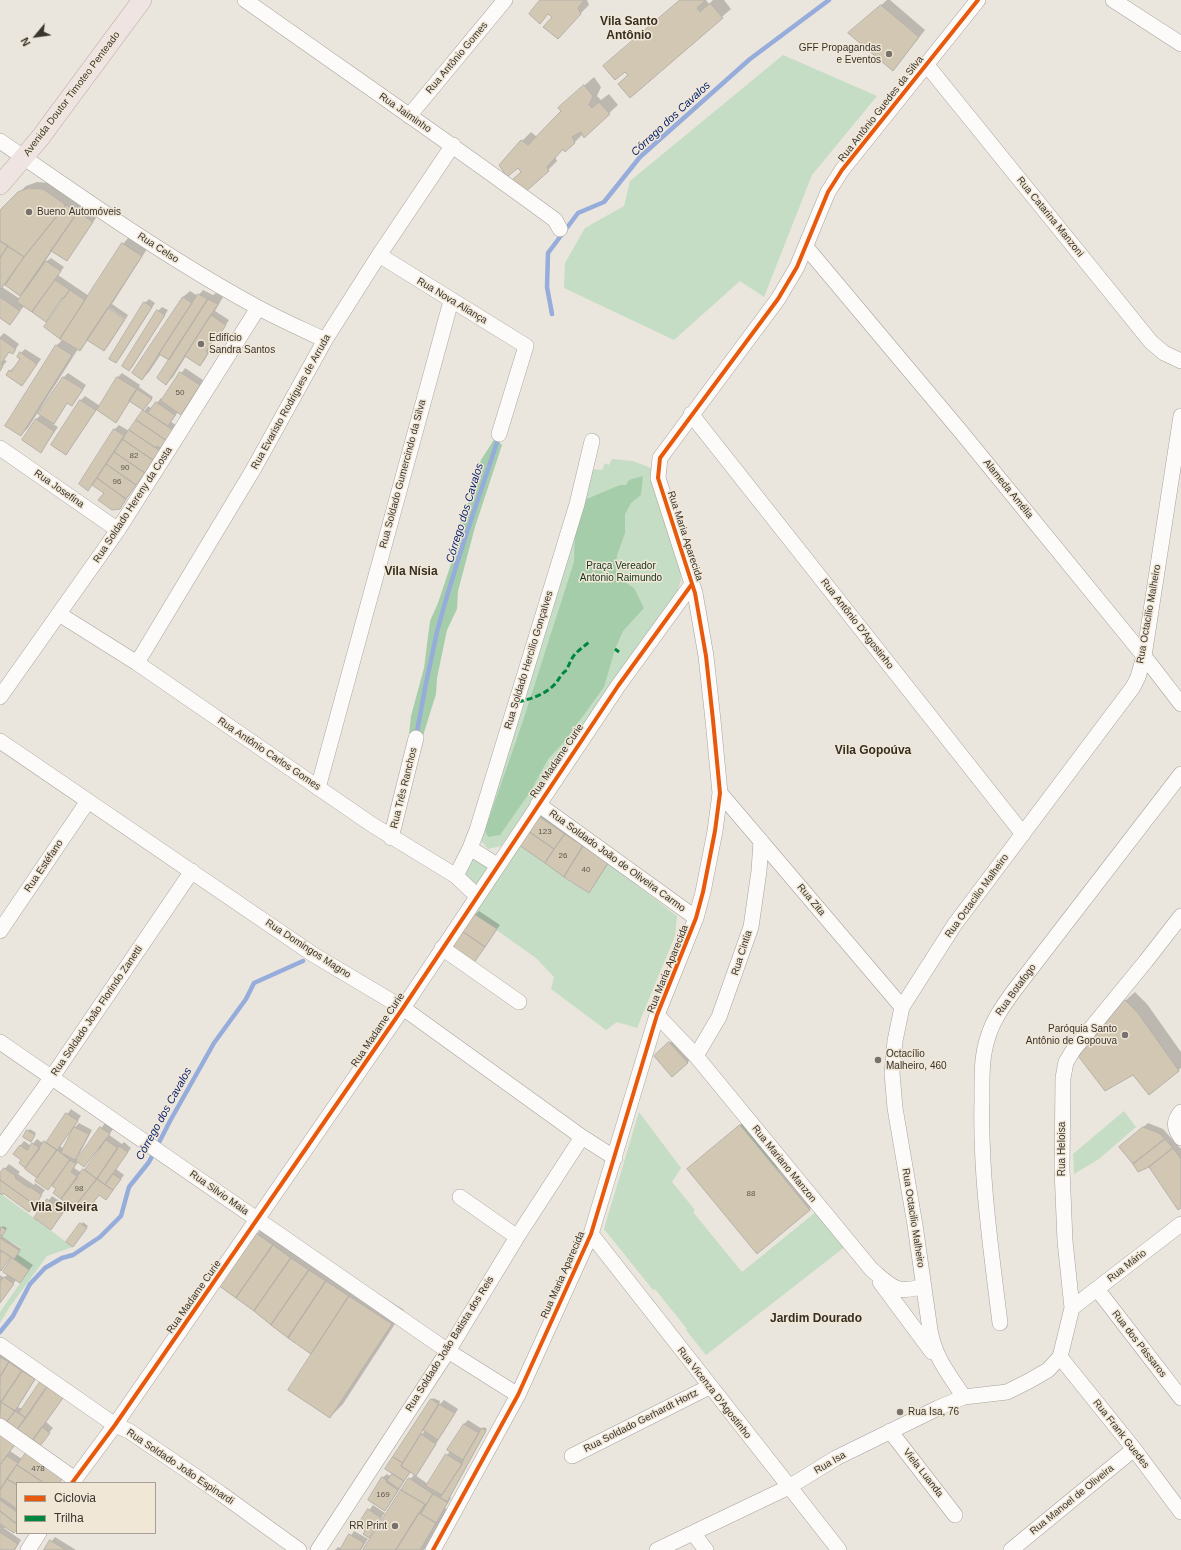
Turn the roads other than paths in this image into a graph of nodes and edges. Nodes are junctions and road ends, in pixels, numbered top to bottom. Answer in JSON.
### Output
{"nodes":[{"id":1,"x":142,"y":0,"type":"edge"},
{"id":2,"x":245,"y":0,"type":"edge"},
{"id":3,"x":505,"y":0,"type":"edge"},
{"id":4,"x":978,"y":0,"type":"edge"},
{"id":5,"x":1113,"y":0,"type":"edge"},
{"id":6,"x":1181,"y":44,"type":"edge"},
{"id":7,"x":926,"y":64,"type":"junction"},
{"id":8,"x":409,"y":116,"type":"junction"},
{"id":9,"x":0,"y":141,"type":"edge"},
{"id":10,"x":452,"y":145,"type":"junction"},
{"id":11,"x":24,"y":158,"type":"junction"},
{"id":12,"x":0,"y":185,"type":"edge"},
{"id":13,"x":560,"y":229,"type":"dead end"},
{"id":14,"x":806,"y":247,"type":"junction"},
{"id":15,"x":378,"y":256,"type":"junction"},
{"id":16,"x":797,"y":268,"type":"junction"},
{"id":17,"x":832,"y":277,"type":"junction"},
{"id":18,"x":451,"y":301,"type":"junction"},
{"id":19,"x":258,"y":308,"type":"junction"},
{"id":20,"x":325,"y":340,"type":"junction"},
{"id":21,"x":1181,"y":361,"type":"edge"},
{"id":22,"x":691,"y":414,"type":"junction"},
{"id":23,"x":1181,"y":416,"type":"edge"},
{"id":24,"x":499,"y":434,"type":"dead end"},
{"id":25,"x":592,"y":441,"type":"dead end"},
{"id":26,"x":0,"y":448,"type":"edge"},
{"id":27,"x":118,"y":530,"type":"junction"},
{"id":28,"x":692,"y":584,"type":"junction"},
{"id":29,"x":59,"y":614,"type":"junction"},
{"id":30,"x":1144,"y":656,"type":"junction"},
{"id":31,"x":137,"y":663,"type":"junction"},
{"id":32,"x":0,"y":697,"type":"edge"},
{"id":33,"x":1181,"y":704,"type":"edge"},
{"id":34,"x":416,"y":738,"type":"dead end"},
{"id":35,"x":0,"y":741,"type":"edge"},
{"id":36,"x":1181,"y":774,"type":"edge"},
{"id":37,"x":318,"y":788,"type":"junction"},
{"id":38,"x":720,"y":793,"type":"junction"},
{"id":39,"x":88,"y":801,"type":"junction"},
{"id":40,"x":538,"y":804,"type":"junction"},
{"id":41,"x":1023,"y":834,"type":"junction"},
{"id":42,"x":391,"y":838,"type":"junction"},
{"id":43,"x":761,"y":841,"type":"junction"},
{"id":44,"x":470,"y":848,"type":"junction"},
{"id":45,"x":497,"y":865,"type":"junction"},
{"id":46,"x":192,"y":871,"type":"junction"},
{"id":47,"x":456,"y":876,"type":"junction"},
{"id":48,"x":477,"y":896,"type":"junction"},
{"id":49,"x":1181,"y":916,"type":"edge"},
{"id":50,"x":696,"y":918,"type":"junction"},
{"id":51,"x":0,"y":931,"type":"edge"},
{"id":52,"x":442,"y":948,"type":"junction"},
{"id":53,"x":519,"y":1002,"type":"dead end"},
{"id":54,"x":902,"y":1007,"type":"junction"},
{"id":55,"x":402,"y":1008,"type":"junction"},
{"id":56,"x":657,"y":1015,"type":"junction"},
{"id":57,"x":0,"y":1042,"type":"edge"},
{"id":58,"x":696,"y":1056,"type":"junction"},
{"id":59,"x":52,"y":1077,"type":"junction"},
{"id":60,"x":1181,"y":1112,"type":"edge"},
{"id":61,"x":582,"y":1137,"type":"junction"},
{"id":62,"x":1181,"y":1138,"type":"edge"},
{"id":63,"x":0,"y":1149,"type":"edge"},
{"id":64,"x":615,"y":1158,"type":"junction"},
{"id":65,"x":460,"y":1197,"type":"dead end"},
{"id":66,"x":258,"y":1220,"type":"junction"},
{"id":67,"x":1181,"y":1224,"type":"edge"},
{"id":68,"x":590,"y":1234,"type":"junction"},
{"id":69,"x":517,"y":1237,"type":"junction"},
{"id":70,"x":871,"y":1269,"type":"junction"},
{"id":71,"x":924,"y":1286,"type":"junction"},
{"id":72,"x":1097,"y":1289,"type":"junction"},
{"id":73,"x":1072,"y":1308,"type":"junction"},
{"id":74,"x":1000,"y":1323,"type":"dead end"},
{"id":75,"x":0,"y":1345,"type":"edge"},
{"id":76,"x":448,"y":1351,"type":"junction"},
{"id":77,"x":1060,"y":1357,"type":"junction"},
{"id":78,"x":939,"y":1361,"type":"junction"},
{"id":79,"x":709,"y":1386,"type":"junction"},
{"id":80,"x":518,"y":1395,"type":"junction"},
{"id":81,"x":964,"y":1397,"type":"junction"},
{"id":82,"x":1181,"y":1398,"type":"edge"},
{"id":83,"x":115,"y":1425,"type":"junction"},
{"id":84,"x":0,"y":1426,"type":"edge"},
{"id":85,"x":890,"y":1431,"type":"junction"},
{"id":86,"x":1134,"y":1450,"type":"junction"},
{"id":87,"x":572,"y":1456,"type":"dead end"},
{"id":88,"x":74,"y":1481,"type":"edge"},
{"id":89,"x":789,"y":1488,"type":"junction"},
{"id":90,"x":1181,"y":1512,"type":"edge"},
{"id":91,"x":956,"y":1515,"type":"dead end"},
{"id":92,"x":693,"y":1533,"type":"junction"},
{"id":93,"x":38,"y":1534,"type":"edge"},
{"id":94,"x":28,"y":1550,"type":"edge"},
{"id":95,"x":299,"y":1550,"type":"edge"},
{"id":96,"x":318,"y":1550,"type":"edge"},
{"id":97,"x":433,"y":1550,"type":"edge"},
{"id":98,"x":657,"y":1550,"type":"edge"},
{"id":99,"x":706,"y":1550,"type":"edge"},
{"id":100,"x":839,"y":1550,"type":"edge"},
{"id":101,"x":1010,"y":1550,"type":"edge"}],
"edges":[{"from":1,"to":11,"type":"main road","name":"Avenida Doutor Timoteo Penteado"},
{"from":2,"to":8,"type":"street","name":"Rua Jaiminho"},
{"from":3,"to":8,"type":"street","name":"Rua Antônio Gomes"},
{"from":4,"to":7,"type":"street","name":"Rua Antônio Guedes da Silva"},
{"from":5,"to":6,"type":"street"},
{"from":7,"to":14,"type":"street","name":"Rua Antônio Guedes da Silva"},
{"from":7,"to":21,"type":"street","name":"Rua Catarina Manzoni"},
{"from":8,"to":10,"type":"street","name":"Rua Jaiminho"},
{"from":9,"to":11,"type":"street","name":"Rua Celso"},
{"from":10,"to":13,"type":"street","name":"Rua Jaiminho"},
{"from":10,"to":15,"type":"street","name":"Rua Evaristo Rodrigues de Arruda"},
{"from":11,"to":12,"type":"main road","name":"Avenida Doutor Timoteo Penteado"},
{"from":11,"to":19,"type":"street","name":"Rua Celso"},
{"from":14,"to":16,"type":"street","name":"Rua Antônio Guedes da Silva"},
{"from":14,"to":17,"type":"street","name":"Alameda Amélia"},
{"from":15,"to":18,"type":"street","name":"Rua Nova Aliança"},
{"from":15,"to":20,"type":"street","name":"Rua Evaristo Rodrigues de Arruda"},
{"from":16,"to":17,"type":"street","name":"Alameda Amélia"},
{"from":16,"to":22,"type":"street","name":"Rua Antônio Guedes da Silva"},
{"from":17,"to":30,"type":"street","name":"Alameda Amélia"},
{"from":18,"to":24,"type":"street","name":"Rua Nova Aliança"},
{"from":18,"to":37,"type":"street","name":"Rua Soldado Gumercindo da Silva"},
{"from":19,"to":20,"type":"street","name":"Rua Celso"},
{"from":19,"to":27,"type":"street","name":"Rua Soldado Hereny da Costa"},
{"from":20,"to":31,"type":"street","name":"Rua Evaristo Rodrigues de Arruda"},
{"from":22,"to":28,"type":"street","name":"Rua Maria Aparecida"},
{"from":22,"to":41,"type":"street","name":"Rua Antônio D'Agostinho"},
{"from":23,"to":30,"type":"street","name":"Rua Octacilio Malheiro"},
{"from":25,"to":44,"type":"street","name":"Rua Soldado Hercilio Gonçalves"},
{"from":26,"to":27,"type":"street","name":"Rua Josefina"},
{"from":27,"to":29,"type":"street","name":"Rua Soldado Hereny da Costa"},
{"from":28,"to":38,"type":"street","name":"Rua Maria Aparecida"},
{"from":28,"to":40,"type":"street","name":"Rua Madame Curie"},
{"from":29,"to":31,"type":"street","name":"Rua Antônio Carlos Gomes"},
{"from":29,"to":32,"type":"street","name":"Rua Soldado Hereny da Costa"},
{"from":30,"to":33,"type":"street","name":"Alameda Amélia"},
{"from":30,"to":41,"type":"street","name":"Rua Octacilio Malheiro"},
{"from":31,"to":37,"type":"street","name":"Rua Antônio Carlos Gomes"},
{"from":34,"to":42,"type":"street","name":"Rua Três Ranchos"},
{"from":35,"to":39,"type":"street","name":"Rua Domingos Magno"},
{"from":36,"to":74,"type":"street","name":"Rua Botafogo"},
{"from":37,"to":42,"type":"street","name":"Rua Antônio Carlos Gomes"},
{"from":38,"to":43,"type":"street","name":"Rua Zita"},
{"from":38,"to":50,"type":"street","name":"Rua Maria Aparecida"},
{"from":39,"to":46,"type":"street","name":"Rua Domingos Magno"},
{"from":39,"to":51,"type":"street","name":"Rua Estéfano"},
{"from":40,"to":45,"type":"street","name":"Rua Madame Curie"},
{"from":40,"to":50,"type":"street","name":"Rua Soldado João de Oliveira Carmo"},
{"from":41,"to":54,"type":"street","name":"Rua Octacilio Malheiro"},
{"from":42,"to":47,"type":"street","name":"Rua Antônio Carlos Gomes"},
{"from":43,"to":54,"type":"street","name":"Rua Zita"},
{"from":43,"to":58,"type":"street","name":"Rua Cintia"},
{"from":44,"to":45,"type":"street"},
{"from":44,"to":47,"type":"street","name":"Rua Soldado Hercilio Gonçalves"},
{"from":45,"to":48,"type":"street","name":"Rua Madame Curie"},
{"from":46,"to":55,"type":"street","name":"Rua Domingos Magno"},
{"from":46,"to":59,"type":"street","name":"Rua Soldado João Florindo Zanetti"},
{"from":47,"to":48,"type":"street","name":"Rua Antônio Carlos Gomes"},
{"from":48,"to":52,"type":"street","name":"Rua Madame Curie"},
{"from":49,"to":73,"type":"street","name":"Rua Heloisa"},
{"from":50,"to":56,"type":"street","name":"Rua Maria Aparecida"},
{"from":52,"to":53,"type":"street"},
{"from":52,"to":55,"type":"street","name":"Rua Madame Curie"},
{"from":54,"to":71,"type":"street","name":"Rua Octacilio Malheiro"},
{"from":55,"to":61,"type":"street","name":"Rua Domingos Magno"},
{"from":55,"to":66,"type":"street","name":"Rua Madame Curie"},
{"from":56,"to":58,"type":"street","name":"Rua Mariano Manzon"},
{"from":56,"to":64,"type":"street","name":"Rua Maria Aparecida"},
{"from":57,"to":59,"type":"street","name":"Rua Silvio Maia"},
{"from":58,"to":70,"type":"street","name":"Rua Mariano Manzon"},
{"from":59,"to":63,"type":"street","name":"Rua Soldado João Florindo Zanetti"},
{"from":59,"to":66,"type":"street","name":"Rua Silvio Maia"},
{"from":60,"to":62,"type":"street"},
{"from":61,"to":64,"type":"street","name":"Rua Domingos Magno"},
{"from":61,"to":69,"type":"street","name":"Rua Soldado João Batista dos Reis"},
{"from":64,"to":68,"type":"street","name":"Rua Maria Aparecida"},
{"from":65,"to":69,"type":"street"},
{"from":66,"to":76,"type":"street","name":"Rua Silvio Maia"},
{"from":66,"to":83,"type":"street","name":"Rua Madame Curie"},
{"from":67,"to":72,"type":"street","name":"Rua Mário"},
{"from":68,"to":79,"type":"street","name":"Rua Vicenza D'Agostinho"},
{"from":68,"to":80,"type":"street","name":"Rua Maria Aparecida"},
{"from":69,"to":76,"type":"street","name":"Rua Soldado João Batista dos Reis"},
{"from":70,"to":71,"type":"street","name":"Rua Mariano Manzon"},
{"from":70,"to":78,"type":"street"},
{"from":71,"to":78,"type":"street","name":"Rua Octacilio Malheiro"},
{"from":72,"to":73,"type":"street","name":"Rua Mário"},
{"from":72,"to":82,"type":"street","name":"Rua dos Pássaros"},
{"from":73,"to":77,"type":"street","name":"Rua Heloisa"},
{"from":75,"to":83,"type":"street","name":"Rua Soldado João Espinardi"},
{"from":76,"to":80,"type":"street","name":"Rua Silvio Maia"},
{"from":76,"to":96,"type":"street","name":"Rua Soldado João Batista dos Reis"},
{"from":77,"to":81,"type":"street","name":"Rua Isa"},
{"from":77,"to":86,"type":"street","name":"Rua Frank Guedes"},
{"from":78,"to":81,"type":"street","name":"Rua Octacilio Malheiro"},
{"from":79,"to":87,"type":"street","name":"Rua Soldado Gerhardt Hortz"},
{"from":79,"to":89,"type":"street","name":"Rua Vicenza D'Agostinho"},
{"from":80,"to":97,"type":"street","name":"Rua Maria Aparecida"},
{"from":81,"to":85,"type":"street","name":"Rua Isa"},
{"from":83,"to":88,"type":"street","name":"Rua Madame Curie"},
{"from":83,"to":95,"type":"street","name":"Rua Soldado João Espinardi"},
{"from":84,"to":88,"type":"street"},
{"from":85,"to":89,"type":"street","name":"Rua Isa"},
{"from":85,"to":91,"type":"street","name":"Viela Luanda"},
{"from":86,"to":90,"type":"street","name":"Rua Frank Guedes"},
{"from":86,"to":101,"type":"street","name":"Rua Manoel de Oliveira"},
{"from":89,"to":92,"type":"street","name":"Rua Isa"},
{"from":89,"to":100,"type":"street","name":"Rua Vicenza D'Agostinho"},
{"from":92,"to":98,"type":"street","name":"Rua Isa"},
{"from":92,"to":99,"type":"street"},
{"from":93,"to":94,"type":"street"}]}
